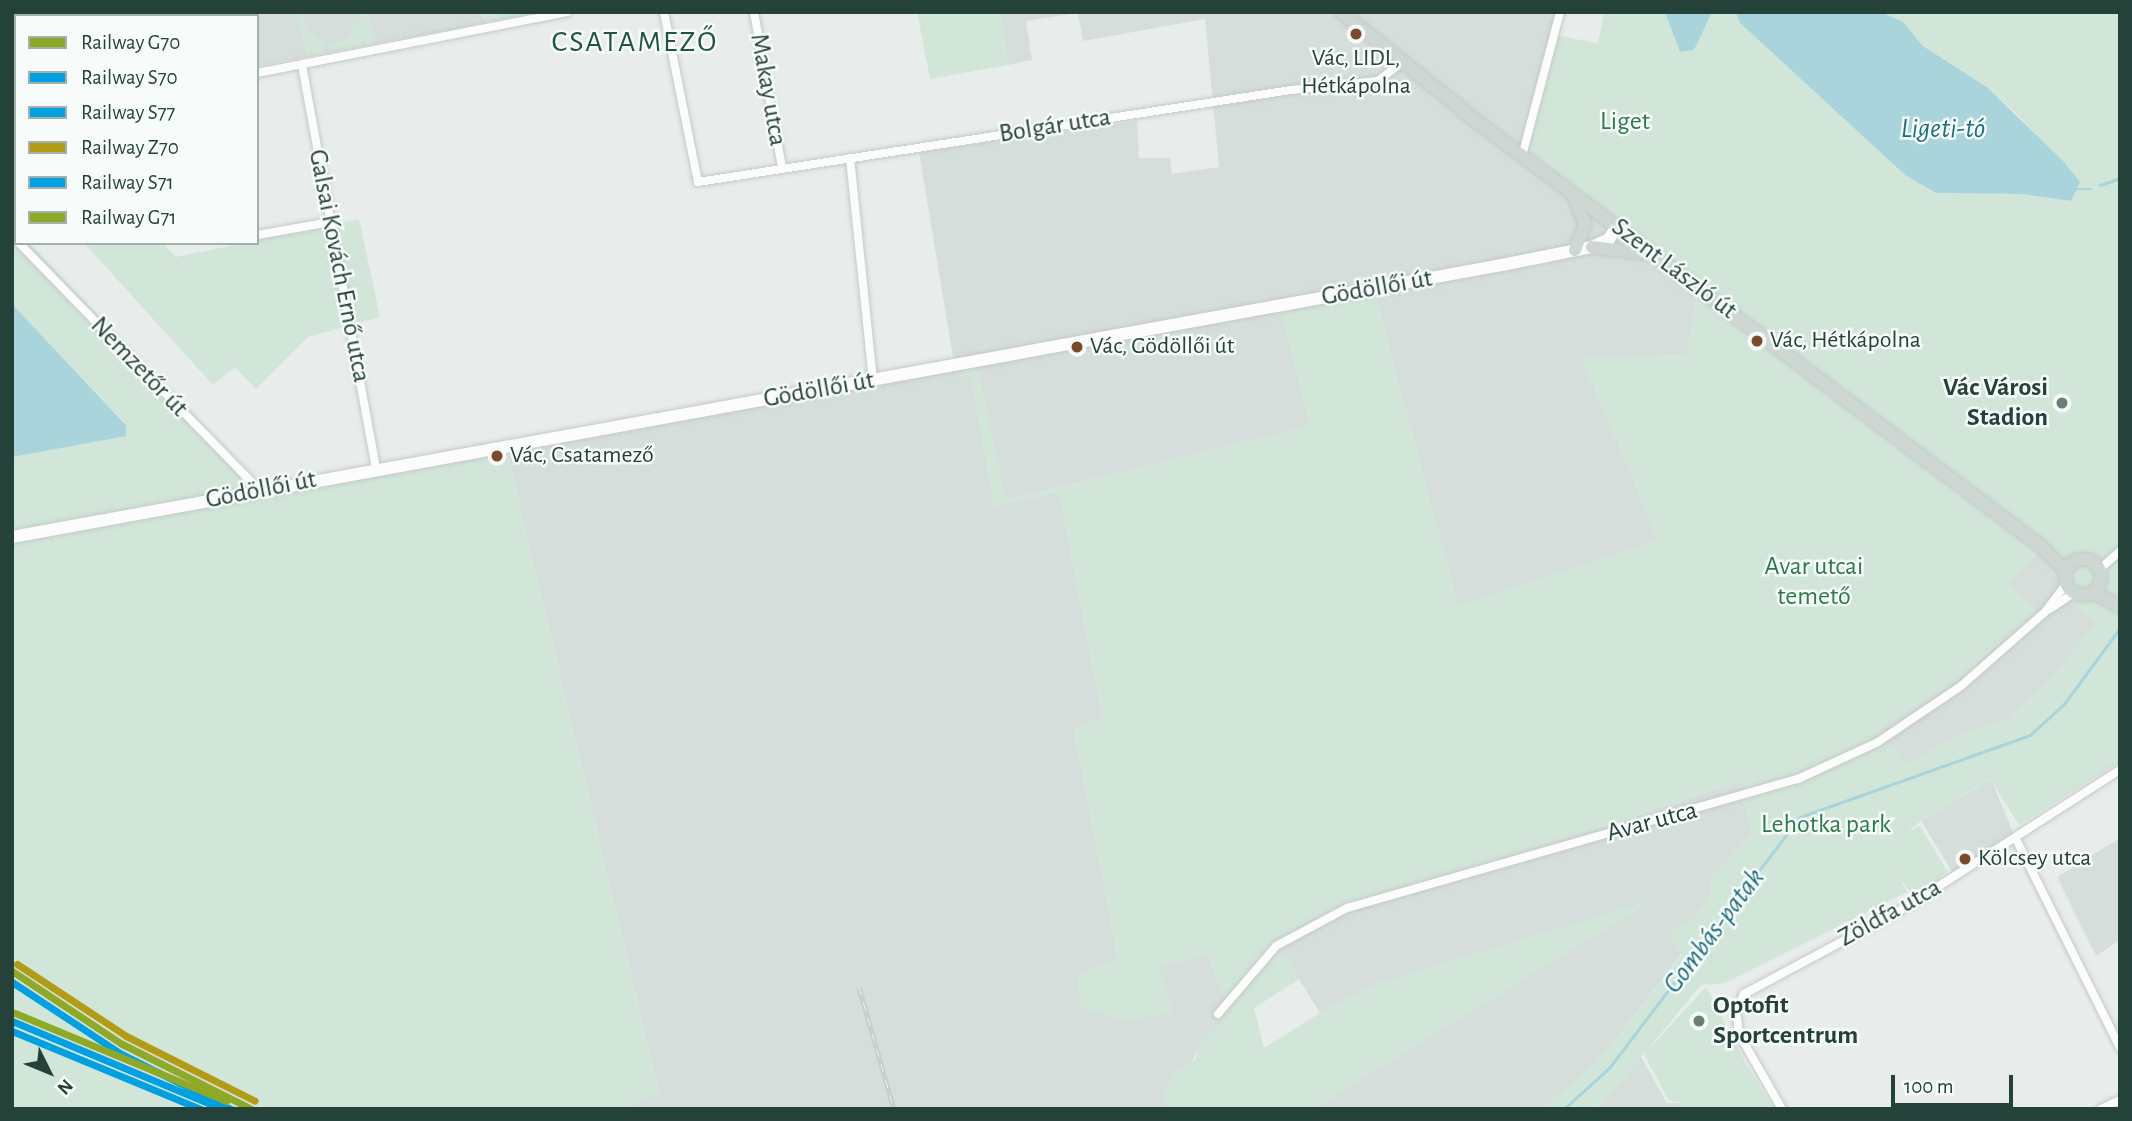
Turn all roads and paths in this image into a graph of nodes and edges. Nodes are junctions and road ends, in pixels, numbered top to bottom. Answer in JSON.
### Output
{"nodes":[{"id":1,"x":567,"y":12,"type":"edge"},
{"id":2,"x":664,"y":12,"type":"edge"},
{"id":3,"x":754,"y":12,"type":"edge"},
{"id":4,"x":1341,"y":12,"type":"edge"},
{"id":5,"x":1560,"y":12,"type":"edge"},
{"id":6,"x":1404,"y":61,"type":"junction"},
{"id":7,"x":302,"y":65,"type":"junction"},
{"id":8,"x":259,"y":73,"type":"edge"},
{"id":9,"x":1522,"y":156,"type":"junction"},
{"id":10,"x":850,"y":158,"type":"junction"},
{"id":11,"x":782,"y":168,"type":"junction"},
{"id":12,"x":1573,"y":194,"type":"junction"},
{"id":13,"x":331,"y":222,"type":"junction"},
{"id":14,"x":1617,"y":226,"type":"junction"},
{"id":15,"x":259,"y":235,"type":"edge"},
{"id":16,"x":21,"y":245,"type":"edge"},
{"id":17,"x":1591,"y":247,"type":"junction"},
{"id":18,"x":1575,"y":250,"type":"junction"},
{"id":19,"x":1655,"y":255,"type":"junction"},
{"id":20,"x":873,"y":380,"type":"junction"},
{"id":21,"x":376,"y":468,"type":"junction"},
{"id":22,"x":260,"y":491,"type":"junction"},
{"id":23,"x":12,"y":537,"type":"edge"},
{"id":24,"x":2120,"y":551,"type":"edge"},
{"id":25,"x":2070,"y":578,"type":"junction"},
{"id":26,"x":2098,"y":581,"type":"junction"},
{"id":27,"x":2118,"y":606,"type":"edge"},
{"id":28,"x":2120,"y":770,"type":"edge"},
{"id":29,"x":2016,"y":839,"type":"junction"},
{"id":30,"x":1218,"y":1014,"type":"dead end"},
{"id":31,"x":2120,"y":1048,"type":"edge"},
{"id":32,"x":2120,"y":1100,"type":"edge"},
{"id":33,"x":1782,"y":1109,"type":"edge"},
{"id":34,"x":2101,"y":1109,"type":"edge"}],
"edges":[{"from":1,"to":7,"type":"street"},
{"from":2,"to":11,"type":"street","name":"Bolgár utca"},
{"from":3,"to":11,"type":"street","name":"Makay utca"},
{"from":4,"to":6,"type":"main road","name":"Szent László út"},
{"from":5,"to":9,"type":"street"},
{"from":6,"to":9,"type":"main road","name":"Szent László út"},
{"from":6,"to":10,"type":"street","name":"Bolgár utca"},
{"from":7,"to":8,"type":"street"},
{"from":7,"to":13,"type":"street","name":"Galsai Kovách Ernő utca"},
{"from":9,"to":12,"type":"main road","name":"Szent László út"},
{"from":10,"to":11,"type":"street","name":"Bolgár utca"},
{"from":10,"to":20,"type":"street"},
{"from":12,"to":14,"type":"main road","name":"Szent László út"},
{"from":12,"to":18,"type":"main road"},
{"from":13,"to":15,"type":"street"},
{"from":13,"to":21,"type":"street","name":"Galsai Kovách Ernő utca"},
{"from":14,"to":17,"type":"main road","name":"Gödöllői út"},
{"from":14,"to":19,"type":"main road","name":"Szent László út"},
{"from":16,"to":22,"type":"street","name":"Nemzetőr út"},
{"from":17,"to":18,"type":"main road","name":"Gödöllői út"},
{"from":17,"to":19,"type":"main road"},
{"from":18,"to":20,"type":"main road","name":"Gödöllői út"},
{"from":19,"to":25,"type":"main road","name":"Szent László út"},
{"from":20,"to":21,"type":"main road","name":"Gödöllői út"},
{"from":21,"to":22,"type":"main road","name":"Gödöllői út"},
{"from":22,"to":23,"type":"main road","name":"Gödöllői út"},
{"from":24,"to":26,"type":"street"},
{"from":25,"to":26,"type":"main road"},
{"from":25,"to":26,"type":"main road"},
{"from":25,"to":30,"type":"street","name":"Avar utca"},
{"from":26,"to":27,"type":"main road"},
{"from":28,"to":29,"type":"street","name":"Zöldfa utca"},
{"from":29,"to":31,"type":"street"},
{"from":29,"to":33,"type":"street","name":"Zöldfa utca"},
{"from":32,"to":34,"type":"street"}]}
